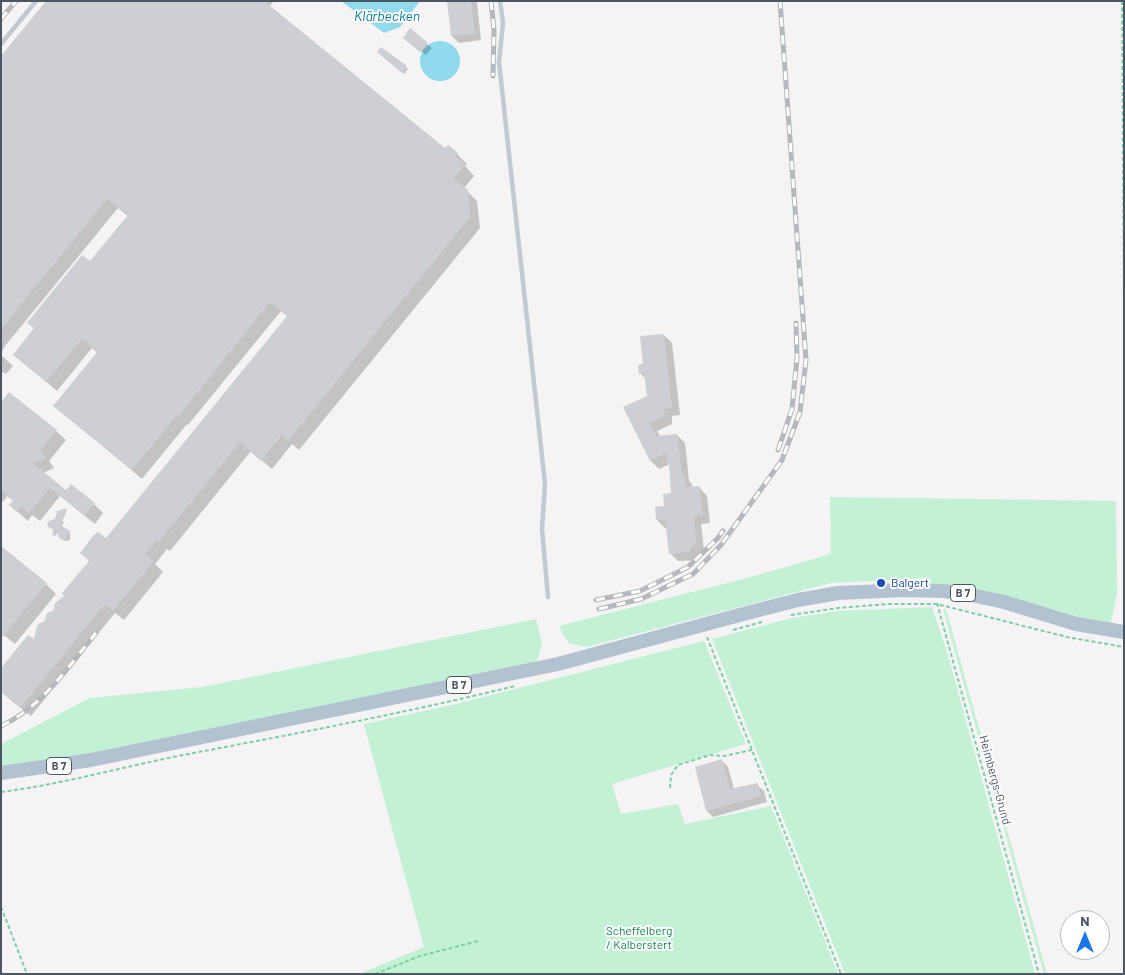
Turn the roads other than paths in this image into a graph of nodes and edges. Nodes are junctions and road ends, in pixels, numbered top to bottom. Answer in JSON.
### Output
{"nodes":[{"id":1,"x":36,"y":1,"type":"edge"},
{"id":2,"x":500,"y":1,"type":"edge"},
{"id":3,"x":1,"y":44,"type":"edge"},
{"id":4,"x":548,"y":597,"type":"dead end"},
{"id":5,"x":1124,"y":632,"type":"edge"},
{"id":6,"x":1,"y":773,"type":"edge"}],
"edges":[{"from":1,"to":3,"type":"lane"},
{"from":2,"to":4,"type":"lane"},
{"from":5,"to":6,"type":"main road","number":"B 7"}]}
